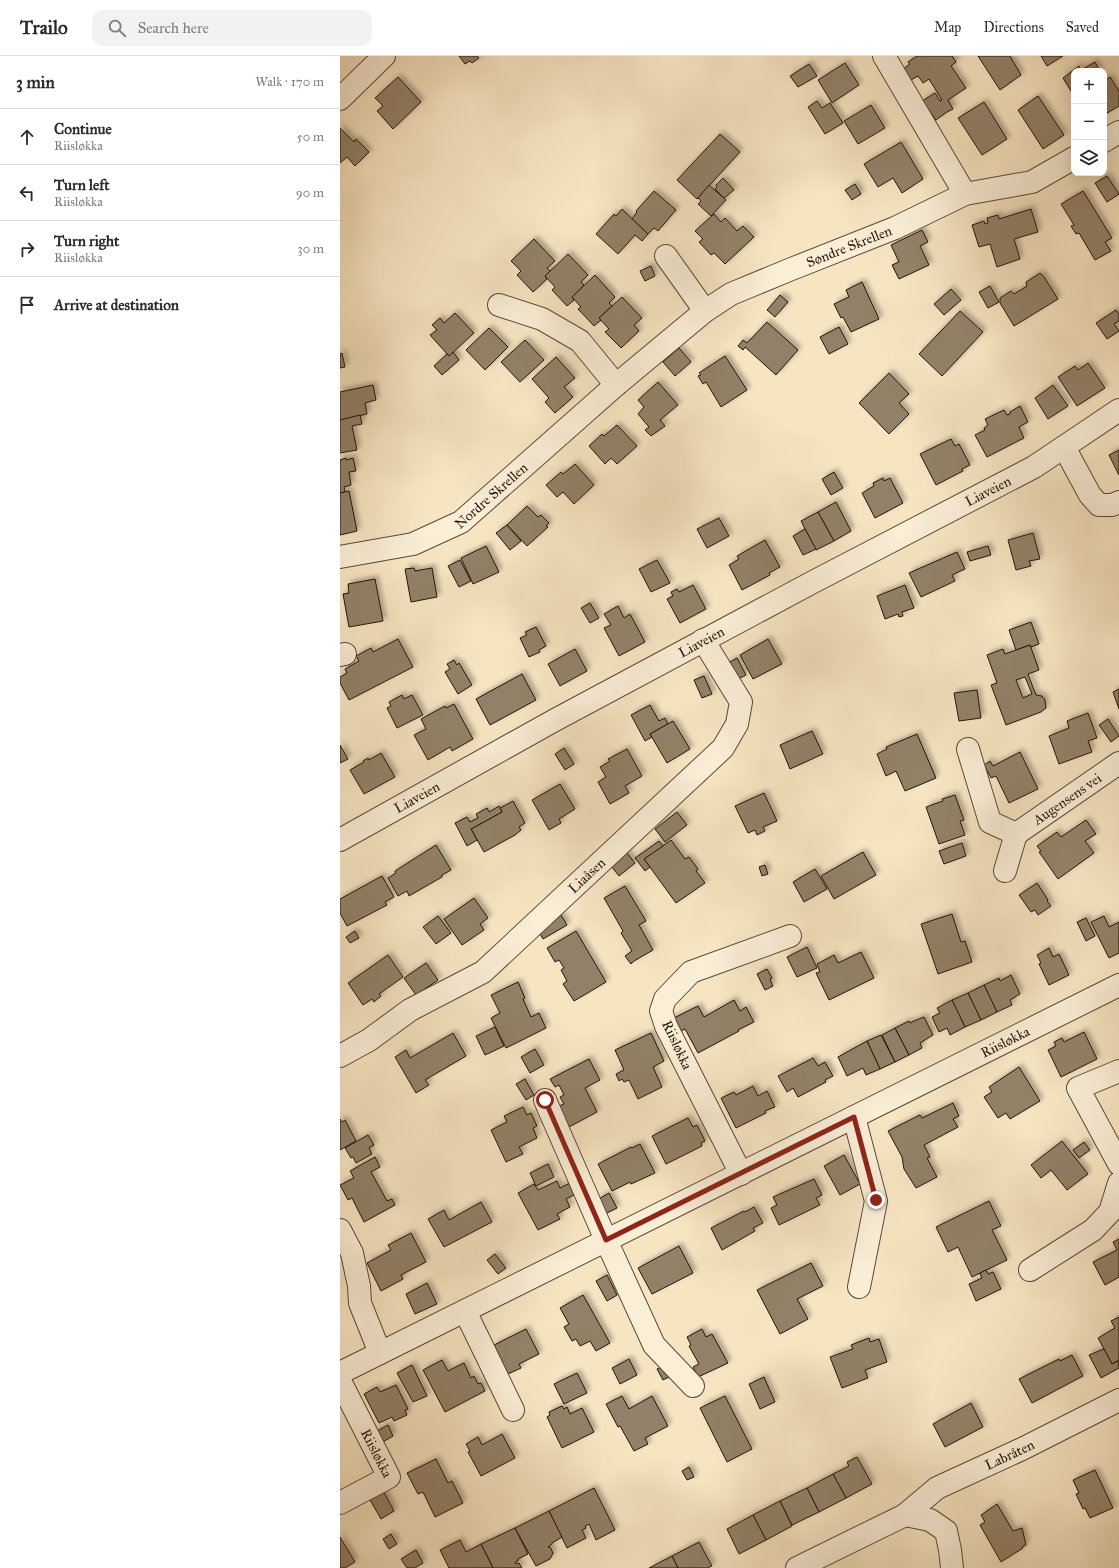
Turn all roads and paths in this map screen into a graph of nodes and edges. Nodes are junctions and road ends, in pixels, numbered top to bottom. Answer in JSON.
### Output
{"nodes":[{"id":1,"x":384,"y":56,"type":"edge"},
{"id":2,"x":884,"y":56,"type":"edge"},
{"id":3,"x":340,"y":99,"type":"edge"},
{"id":4,"x":1119,"y":132,"type":"edge"},
{"id":5,"x":1106,"y":140,"type":"edge"},
{"id":6,"x":1071,"y":160,"type":"edge"},
{"id":7,"x":965,"y":194,"type":"junction"},
{"id":8,"x":666,"y":256,"type":"dead end"},
{"id":9,"x":731,"y":294,"type":"joint"},
{"id":10,"x":498,"y":305,"type":"dead end"},
{"id":11,"x":705,"y":311,"type":"junction"},
{"id":12,"x":616,"y":385,"type":"junction"},
{"id":13,"x":1119,"y":410,"type":"edge"},
{"id":14,"x":1064,"y":448,"type":"junction"},
{"id":15,"x":1119,"y":502,"type":"edge"},
{"id":16,"x":340,"y":557,"type":"edge"},
{"id":17,"x":704,"y":640,"type":"junction"},
{"id":18,"x":968,"y":749,"type":"dead end"},
{"id":19,"x":1119,"y":763,"type":"edge"},
{"id":20,"x":1016,"y":834,"type":"junction"},
{"id":21,"x":340,"y":840,"type":"edge"},
{"id":22,"x":1004,"y":871,"type":"dead end"},
{"id":23,"x":790,"y":936,"type":"dead end"},
{"id":24,"x":1117,"y":990,"type":"edge"},
{"id":25,"x":340,"y":1056,"type":"edge"},
{"id":26,"x":1119,"y":1071,"type":"edge"},
{"id":27,"x":545,"y":1100,"type":"dead end"},
{"id":28,"x":854,"y":1117,"type":"junction"},
{"id":29,"x":1119,"y":1164,"type":"edge"},
{"id":30,"x":741,"y":1174,"type":"junction"},
{"id":31,"x":1119,"y":1183,"type":"edge"},
{"id":32,"x":340,"y":1230,"type":"edge"},
{"id":33,"x":606,"y":1240,"type":"junction"},
{"id":34,"x":1030,"y":1270,"type":"dead end"},
{"id":35,"x":859,"y":1287,"type":"dead end"},
{"id":36,"x":465,"y":1311,"type":"junction"},
{"id":37,"x":380,"y":1353,"type":"junction"},
{"id":38,"x":340,"y":1373,"type":"edge"},
{"id":39,"x":340,"y":1381,"type":"edge"},
{"id":40,"x":693,"y":1386,"type":"dead end"},
{"id":41,"x":1119,"y":1400,"type":"edge"},
{"id":42,"x":513,"y":1410,"type":"dead end"},
{"id":43,"x":340,"y":1503,"type":"edge"},
{"id":44,"x":905,"y":1516,"type":"junction"},
{"id":45,"x":797,"y":1568,"type":"edge"},
{"id":46,"x":952,"y":1568,"type":"edge"}],
"edges":[{"from":1,"to":3,"type":"street"},
{"from":2,"to":7,"type":"street"},
{"from":4,"to":5,"type":"street"},
{"from":6,"to":7,"type":"street","name":"Søndre Skrellen"},
{"from":7,"to":9,"type":"street","name":"Søndre Skrellen"},
{"from":8,"to":11,"type":"street"},
{"from":9,"to":11,"type":"street","name":"Nordre Skrellen"},
{"from":10,"to":12,"type":"street"},
{"from":11,"to":12,"type":"street","name":"Nordre Skrellen"},
{"from":12,"to":16,"type":"street","name":"Nordre Skrellen"},
{"from":13,"to":14,"type":"street","name":"Liaveien"},
{"from":14,"to":15,"type":"street"},
{"from":14,"to":17,"type":"street","name":"Liaveien"},
{"from":17,"to":21,"type":"street","name":"Liaveien"},
{"from":17,"to":25,"type":"street","name":"Liaåsen"},
{"from":18,"to":20,"type":"street"},
{"from":19,"to":20,"type":"street","name":"Augensens vei"},
{"from":20,"to":22,"type":"street"},
{"from":23,"to":30,"type":"street","name":"Riisløkka"},
{"from":24,"to":28,"type":"street","name":"Riisløkka"},
{"from":26,"to":29,"type":"street"},
{"from":27,"to":33,"type":"street"},
{"from":28,"to":30,"type":"street","name":"Riisløkka"},
{"from":28,"to":35,"type":"street"},
{"from":30,"to":33,"type":"street","name":"Riisløkka"},
{"from":31,"to":34,"type":"street"},
{"from":32,"to":37,"type":"street"},
{"from":33,"to":36,"type":"street","name":"Riisløkka"},
{"from":33,"to":40,"type":"street"},
{"from":36,"to":37,"type":"street","name":"Riisløkka"},
{"from":36,"to":42,"type":"street"},
{"from":37,"to":38,"type":"street","name":"Riisløkka"},
{"from":39,"to":43,"type":"street","name":"Riisløkka"},
{"from":41,"to":44,"type":"street","name":"Labråten"},
{"from":44,"to":45,"type":"street","name":"Labråten"},
{"from":44,"to":46,"type":"street"}]}
